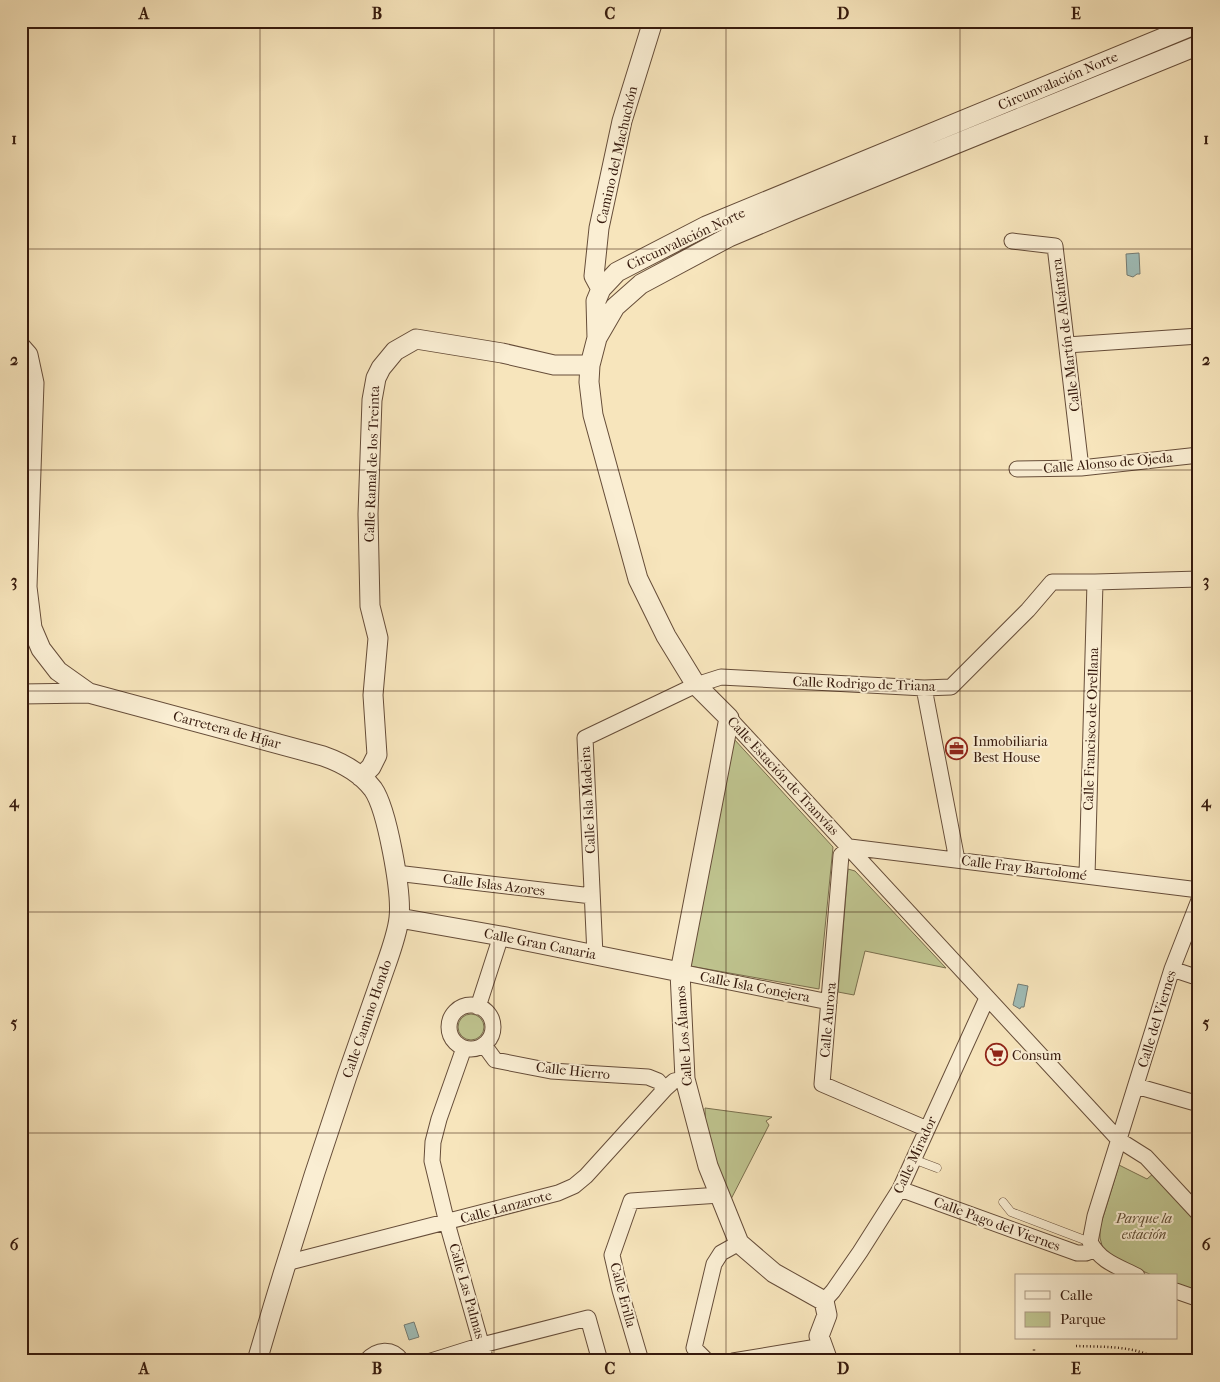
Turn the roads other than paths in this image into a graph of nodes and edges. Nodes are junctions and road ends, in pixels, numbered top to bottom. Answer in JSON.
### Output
{"nodes":[{"id":1,"x":653,"y":21,"type":"edge"},
{"id":2,"x":1199,"y":23,"type":"edge"},
{"id":3,"x":1199,"y":45,"type":"edge"},
{"id":4,"x":1012,"y":241,"type":"dead end"},
{"id":5,"x":640,"y":284,"type":"junction"},
{"id":6,"x":601,"y":289,"type":"junction"},
{"id":7,"x":1199,"y":336,"type":"edge"},
{"id":8,"x":597,"y":338,"type":"junction"},
{"id":9,"x":1068,"y":345,"type":"junction"},
{"id":10,"x":21,"y":347,"type":"edge"},
{"id":11,"x":590,"y":365,"type":"junction"},
{"id":12,"x":1199,"y":455,"type":"edge"},
{"id":13,"x":1081,"y":468,"type":"junction"},
{"id":14,"x":1017,"y":469,"type":"dead end"},
{"id":15,"x":1199,"y":579,"type":"edge"},
{"id":16,"x":1095,"y":582,"type":"junction"},
{"id":17,"x":696,"y":685,"type":"junction"},
{"id":18,"x":924,"y":688,"type":"junction"},
{"id":19,"x":89,"y":693,"type":"junction"},
{"id":20,"x":21,"y":694,"type":"edge"},
{"id":21,"x":728,"y":718,"type":"junction"},
{"id":22,"x":361,"y":777,"type":"junction"},
{"id":23,"x":850,"y":847,"type":"junction"},
{"id":24,"x":957,"y":860,"type":"junction"},
{"id":25,"x":396,"y":874,"type":"junction"},
{"id":26,"x":1087,"y":876,"type":"junction"},
{"id":27,"x":1199,"y":890,"type":"edge"},
{"id":28,"x":592,"y":896,"type":"junction"},
{"id":29,"x":1199,"y":900,"type":"edge"},
{"id":30,"x":399,"y":918,"type":"junction"},
{"id":31,"x":501,"y":936,"type":"junction"},
{"id":32,"x":595,"y":955,"type":"junction"},
{"id":33,"x":1172,"y":969,"type":"junction"},
{"id":34,"x":680,"y":972,"type":"junction"},
{"id":35,"x":1199,"y":978,"type":"edge"},
{"id":36,"x":987,"y":998,"type":"junction"},
{"id":37,"x":829,"y":1002,"type":"junction"},
{"id":38,"x":478,"y":1006,"type":"junction"},
{"id":39,"x":484,"y":1045,"type":"junction"},
{"id":40,"x":464,"y":1048,"type":"junction"},
{"id":41,"x":685,"y":1078,"type":"junction"},
{"id":42,"x":1136,"y":1086,"type":"junction"},
{"id":43,"x":665,"y":1089,"type":"junction"},
{"id":44,"x":1199,"y":1104,"type":"edge"},
{"id":45,"x":927,"y":1129,"type":"junction"},
{"id":46,"x":1119,"y":1140,"type":"junction"},
{"id":47,"x":913,"y":1159,"type":"junction"},
{"id":48,"x":937,"y":1168,"type":"dead end"},
{"id":49,"x":900,"y":1189,"type":"junction"},
{"id":50,"x":720,"y":1195,"type":"junction"},
{"id":51,"x":1004,"y":1202,"type":"dead end"},
{"id":52,"x":1199,"y":1214,"type":"edge"},
{"id":53,"x":447,"y":1222,"type":"junction"},
{"id":54,"x":739,"y":1243,"type":"junction"},
{"id":55,"x":1092,"y":1246,"type":"junction"},
{"id":56,"x":286,"y":1263,"type":"junction"},
{"id":57,"x":1133,"y":1274,"type":"edge"},
{"id":58,"x":1178,"y":1292,"type":"edge"},
{"id":59,"x":1199,"y":1299,"type":"edge"},
{"id":60,"x":824,"y":1301,"type":"junction"},
{"id":61,"x":482,"y":1345,"type":"junction"},
{"id":62,"x":825,"y":1353,"type":"edge"},
{"id":63,"x":257,"y":1361,"type":"edge"},
{"id":64,"x":366,"y":1361,"type":"edge"},
{"id":65,"x":402,"y":1361,"type":"edge"},
{"id":66,"x":431,"y":1361,"type":"edge"},
{"id":67,"x":486,"y":1361,"type":"edge"},
{"id":68,"x":600,"y":1361,"type":"edge"},
{"id":69,"x":641,"y":1361,"type":"edge"},
{"id":70,"x":707,"y":1361,"type":"edge"},
{"id":71,"x":733,"y":1361,"type":"edge"}],
"edges":[{"from":1,"to":6,"type":"street","name":"Camino del Machuchón"},
{"from":2,"to":6,"type":"street","name":"Circunvalación Norte"},
{"from":3,"to":5,"type":"street","name":"Circunvalación Norte"},
{"from":4,"to":9,"type":"street","name":"Calle Martín de Alcántara"},
{"from":5,"to":6,"type":"street"},
{"from":5,"to":8,"type":"street","name":"Circunvalación Norte"},
{"from":6,"to":8,"type":"street"},
{"from":7,"to":9,"type":"street"},
{"from":8,"to":11,"type":"street","name":"Calle Estación de Tranvías"},
{"from":9,"to":13,"type":"street","name":"Calle Martín de Alcántara"},
{"from":10,"to":19,"type":"street"},
{"from":11,"to":17,"type":"street","name":"Calle Estación de Tranvías"},
{"from":11,"to":22,"type":"street","name":"Calle Ramal de los Treinta"},
{"from":12,"to":13,"type":"street","name":"Calle Alonso de Ojeda"},
{"from":13,"to":14,"type":"street","name":"Calle Alonso de Ojeda"},
{"from":15,"to":16,"type":"street","name":"Calle Rodrigo de Triana"},
{"from":16,"to":18,"type":"street","name":"Calle Rodrigo de Triana"},
{"from":16,"to":26,"type":"street","name":"Calle Francisco de Orellana"},
{"from":17,"to":18,"type":"street","name":"Calle Rodrigo de Triana"},
{"from":17,"to":21,"type":"street","name":"Calle Estación de Tranvías"},
{"from":17,"to":28,"type":"street","name":"Calle Isla Madeira"},
{"from":18,"to":24,"type":"street"},
{"from":19,"to":20,"type":"street"},
{"from":19,"to":22,"type":"street","name":"Carretera de Híjar"},
{"from":21,"to":23,"type":"street","name":"Calle Estación de Tranvías"},
{"from":21,"to":34,"type":"street","name":"Calle Los Álamos"},
{"from":22,"to":25,"type":"street","name":"Calle Camino Hondo"},
{"from":23,"to":24,"type":"street","name":"Calle Fray Bartolomé"},
{"from":23,"to":36,"type":"street","name":"Calle Estación de Tranvías"},
{"from":23,"to":37,"type":"street","name":"Calle Aurora"},
{"from":24,"to":26,"type":"street","name":"Calle Fray Bartolomé"},
{"from":25,"to":28,"type":"street","name":"Calle Islas Azores"},
{"from":25,"to":30,"type":"street","name":"Calle Camino Hondo"},
{"from":26,"to":27,"type":"street","name":"Calle Fray Bartolomé"},
{"from":28,"to":32,"type":"street","name":"Calle Isla Madeira"},
{"from":29,"to":33,"type":"street","name":"Calle del Viernes"},
{"from":30,"to":31,"type":"street","name":"Calle Gran Canaria"},
{"from":30,"to":56,"type":"street","name":"Calle Camino Hondo"},
{"from":31,"to":32,"type":"street","name":"Calle Gran Canaria"},
{"from":31,"to":38,"type":"street"},
{"from":32,"to":34,"type":"street","name":"Calle Gran Canaria"},
{"from":33,"to":35,"type":"street"},
{"from":33,"to":42,"type":"street","name":"Calle del Viernes"},
{"from":34,"to":37,"type":"street","name":"Calle Isla Conejera"},
{"from":34,"to":41,"type":"street","name":"Calle Los Álamos"},
{"from":36,"to":45,"type":"street","name":"Calle Mirador"},
{"from":36,"to":46,"type":"street","name":"Calle Estación de Tranvías"},
{"from":37,"to":45,"type":"street","name":"Calle Aurora"},
{"from":38,"to":39,"type":"street"},
{"from":38,"to":40,"type":"street"},
{"from":39,"to":40,"type":"street"},
{"from":39,"to":43,"type":"street","name":"Calle Hierro"},
{"from":40,"to":53,"type":"street","name":"Calle Las Palmas"},
{"from":41,"to":43,"type":"street","name":"Calle Lanzarote"},
{"from":41,"to":50,"type":"street","name":"Calle Los Álamos"},
{"from":42,"to":44,"type":"street"},
{"from":42,"to":46,"type":"street","name":"Calle del Viernes"},
{"from":43,"to":53,"type":"street","name":"Calle Lanzarote"},
{"from":45,"to":47,"type":"street","name":"Calle Mirador"},
{"from":46,"to":52,"type":"street","name":"Calle Estación de Tranvías"},
{"from":46,"to":55,"type":"street"},
{"from":47,"to":48,"type":"lane"},
{"from":47,"to":49,"type":"street","name":"Calle Mirador"},
{"from":49,"to":55,"type":"street","name":"Calle Pago del Viernes"},
{"from":49,"to":60,"type":"street","name":"Calle Mirador"},
{"from":50,"to":54,"type":"street","name":"Calle Los Álamos"},
{"from":50,"to":69,"type":"street","name":"Calle Erilla"},
{"from":51,"to":55,"type":"lane"},
{"from":53,"to":56,"type":"street","name":"Calle Lanzarote"},
{"from":53,"to":61,"type":"street","name":"Calle Las Palmas"},
{"from":54,"to":60,"type":"street","name":"Calle Los Álamos"},
{"from":54,"to":70,"type":"street"},
{"from":55,"to":57,"type":"street"},
{"from":56,"to":63,"type":"street","name":"Calle Camino Hondo"},
{"from":58,"to":59,"type":"street"},
{"from":60,"to":62,"type":"street"},
{"from":61,"to":66,"type":"street"},
{"from":61,"to":67,"type":"street","name":"Calle Las Palmas"},
{"from":61,"to":68,"type":"street"},
{"from":62,"to":71,"type":"street"},
{"from":64,"to":65,"type":"street"}]}
